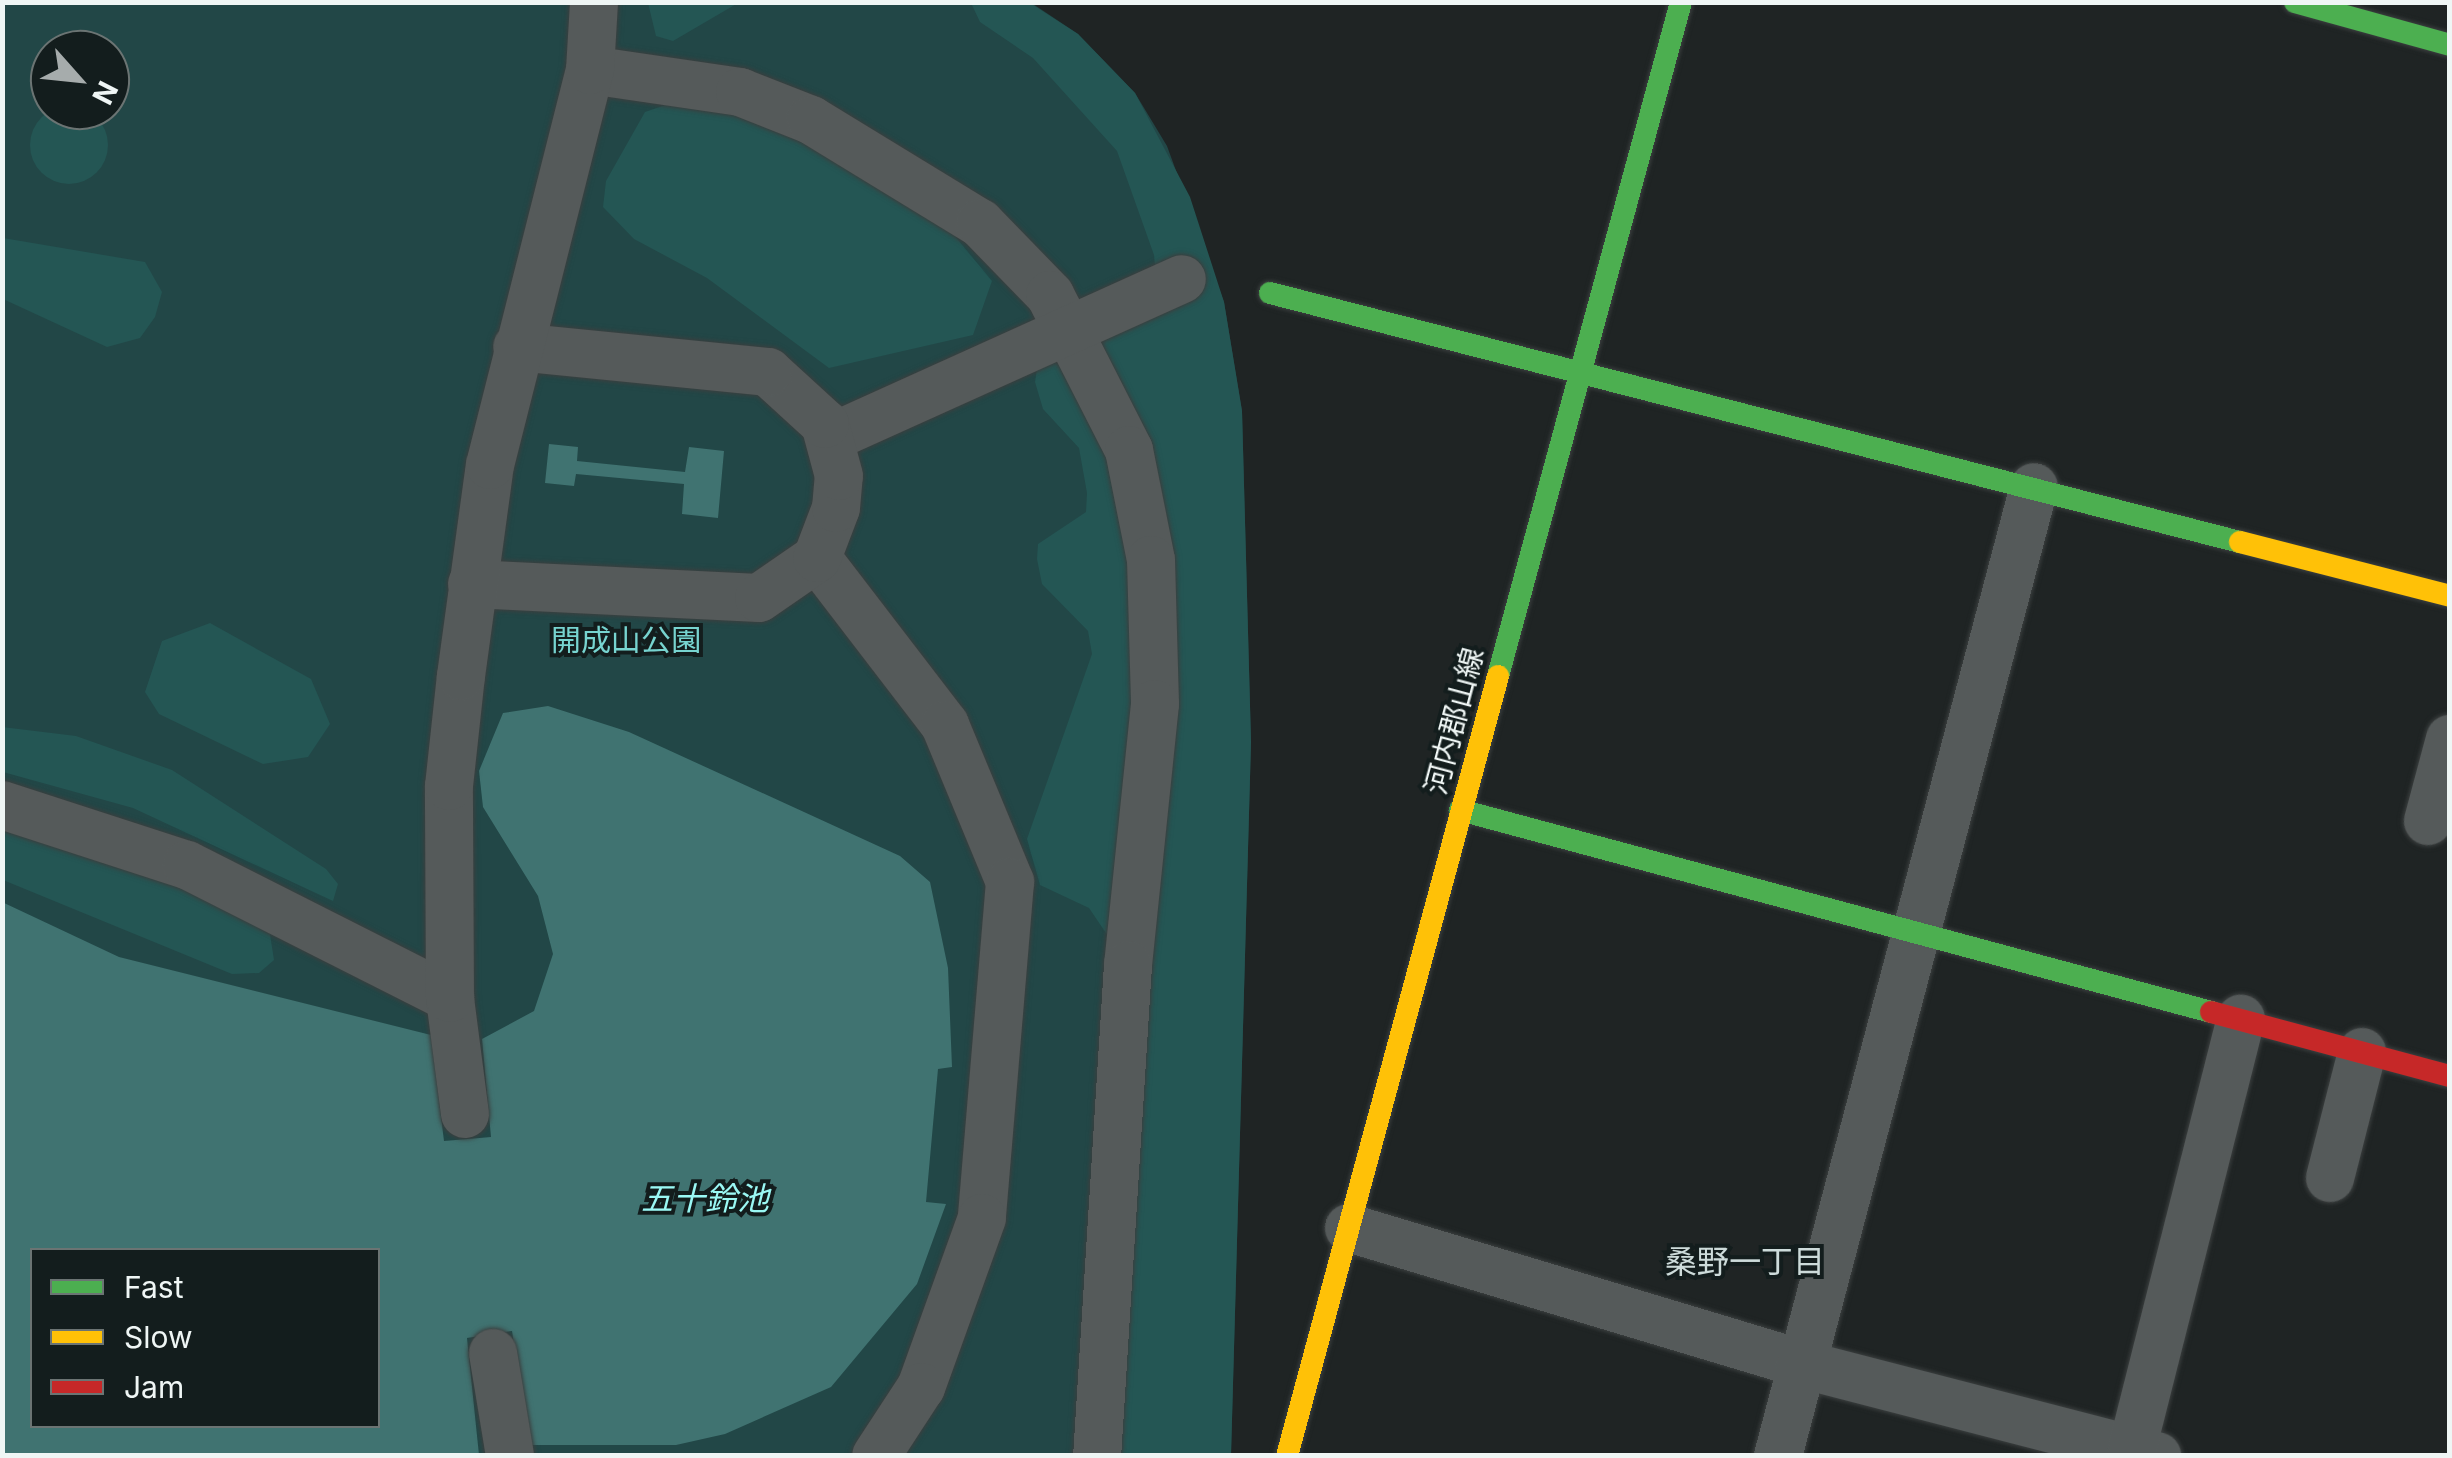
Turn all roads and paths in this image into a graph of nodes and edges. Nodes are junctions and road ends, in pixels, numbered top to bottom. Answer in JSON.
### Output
{"nodes":[{"id":1,"x":594,"y":2,"type":"edge"},
{"id":2,"x":1681,"y":2,"type":"edge"},
{"id":3,"x":2294,"y":2,"type":"edge"},
{"id":4,"x":2450,"y":45,"type":"edge"},
{"id":5,"x":590,"y":70,"type":"junction"},
{"id":6,"x":1182,"y":279,"type":"dead end"},
{"id":7,"x":1270,"y":293,"type":"dead end"},
{"id":8,"x":1069,"y":326,"type":"junction"},
{"id":9,"x":517,"y":348,"type":"junction"},
{"id":10,"x":1582,"y":366,"type":"junction"},
{"id":11,"x":830,"y":438,"type":"junction"},
{"id":12,"x":2034,"y":487,"type":"junction"},
{"id":13,"x":817,"y":558,"type":"junction"},
{"id":14,"x":472,"y":584,"type":"junction"},
{"id":15,"x":2449,"y":593,"type":"edge"},
{"id":16,"x":2450,"y":740,"type":"edge"},
{"id":17,"x":2,"y":805,"type":"edge"},
{"id":18,"x":1460,"y":810,"type":"junction"},
{"id":19,"x":2428,"y":821,"type":"dead end"},
{"id":20,"x":1918,"y":932,"type":"junction"},
{"id":21,"x":450,"y":998,"type":"junction"},
{"id":22,"x":2241,"y":1020,"type":"junction"},
{"id":23,"x":2362,"y":1052,"type":"junction"},
{"id":24,"x":2450,"y":1076,"type":"edge"},
{"id":25,"x":465,"y":1114,"type":"dead end"},
{"id":26,"x":2330,"y":1178,"type":"dead end"},
{"id":27,"x":1349,"y":1228,"type":"junction"},
{"id":28,"x":494,"y":1353,"type":"dead end"},
{"id":29,"x":1801,"y":1364,"type":"junction"},
{"id":30,"x":2144,"y":1452,"type":"edge"},
{"id":31,"x":510,"y":1456,"type":"edge"},
{"id":32,"x":876,"y":1456,"type":"edge"},
{"id":33,"x":1097,"y":1456,"type":"edge"},
{"id":34,"x":1287,"y":1456,"type":"edge"},
{"id":35,"x":1778,"y":1456,"type":"edge"}],
"edges":[{"from":1,"to":5,"type":"street"},
{"from":2,"to":10,"type":"main road","name":"河内郡山線"},
{"from":3,"to":4,"type":"main road"},
{"from":5,"to":8,"type":"street"},
{"from":5,"to":9,"type":"street"},
{"from":6,"to":8,"type":"street"},
{"from":7,"to":10,"type":"main road"},
{"from":8,"to":11,"type":"street"},
{"from":8,"to":33,"type":"street"},
{"from":9,"to":11,"type":"street"},
{"from":9,"to":14,"type":"street"},
{"from":10,"to":12,"type":"main road"},
{"from":10,"to":18,"type":"main road","name":"河内郡山線"},
{"from":11,"to":13,"type":"street"},
{"from":12,"to":15,"type":"main road"},
{"from":12,"to":20,"type":"street"},
{"from":13,"to":14,"type":"street"},
{"from":13,"to":32,"type":"street"},
{"from":14,"to":21,"type":"street"},
{"from":16,"to":19,"type":"street"},
{"from":17,"to":21,"type":"street"},
{"from":18,"to":20,"type":"main road"},
{"from":18,"to":27,"type":"main road","name":"河内郡山線"},
{"from":20,"to":22,"type":"main road"},
{"from":20,"to":29,"type":"street"},
{"from":21,"to":25,"type":"street"},
{"from":22,"to":23,"type":"main road"},
{"from":22,"to":30,"type":"street"},
{"from":23,"to":24,"type":"main road"},
{"from":23,"to":26,"type":"street"},
{"from":27,"to":29,"type":"street"},
{"from":27,"to":34,"type":"main road","name":"河内郡山線"},
{"from":28,"to":31,"type":"street"},
{"from":29,"to":30,"type":"street"},
{"from":29,"to":35,"type":"street"}]}
